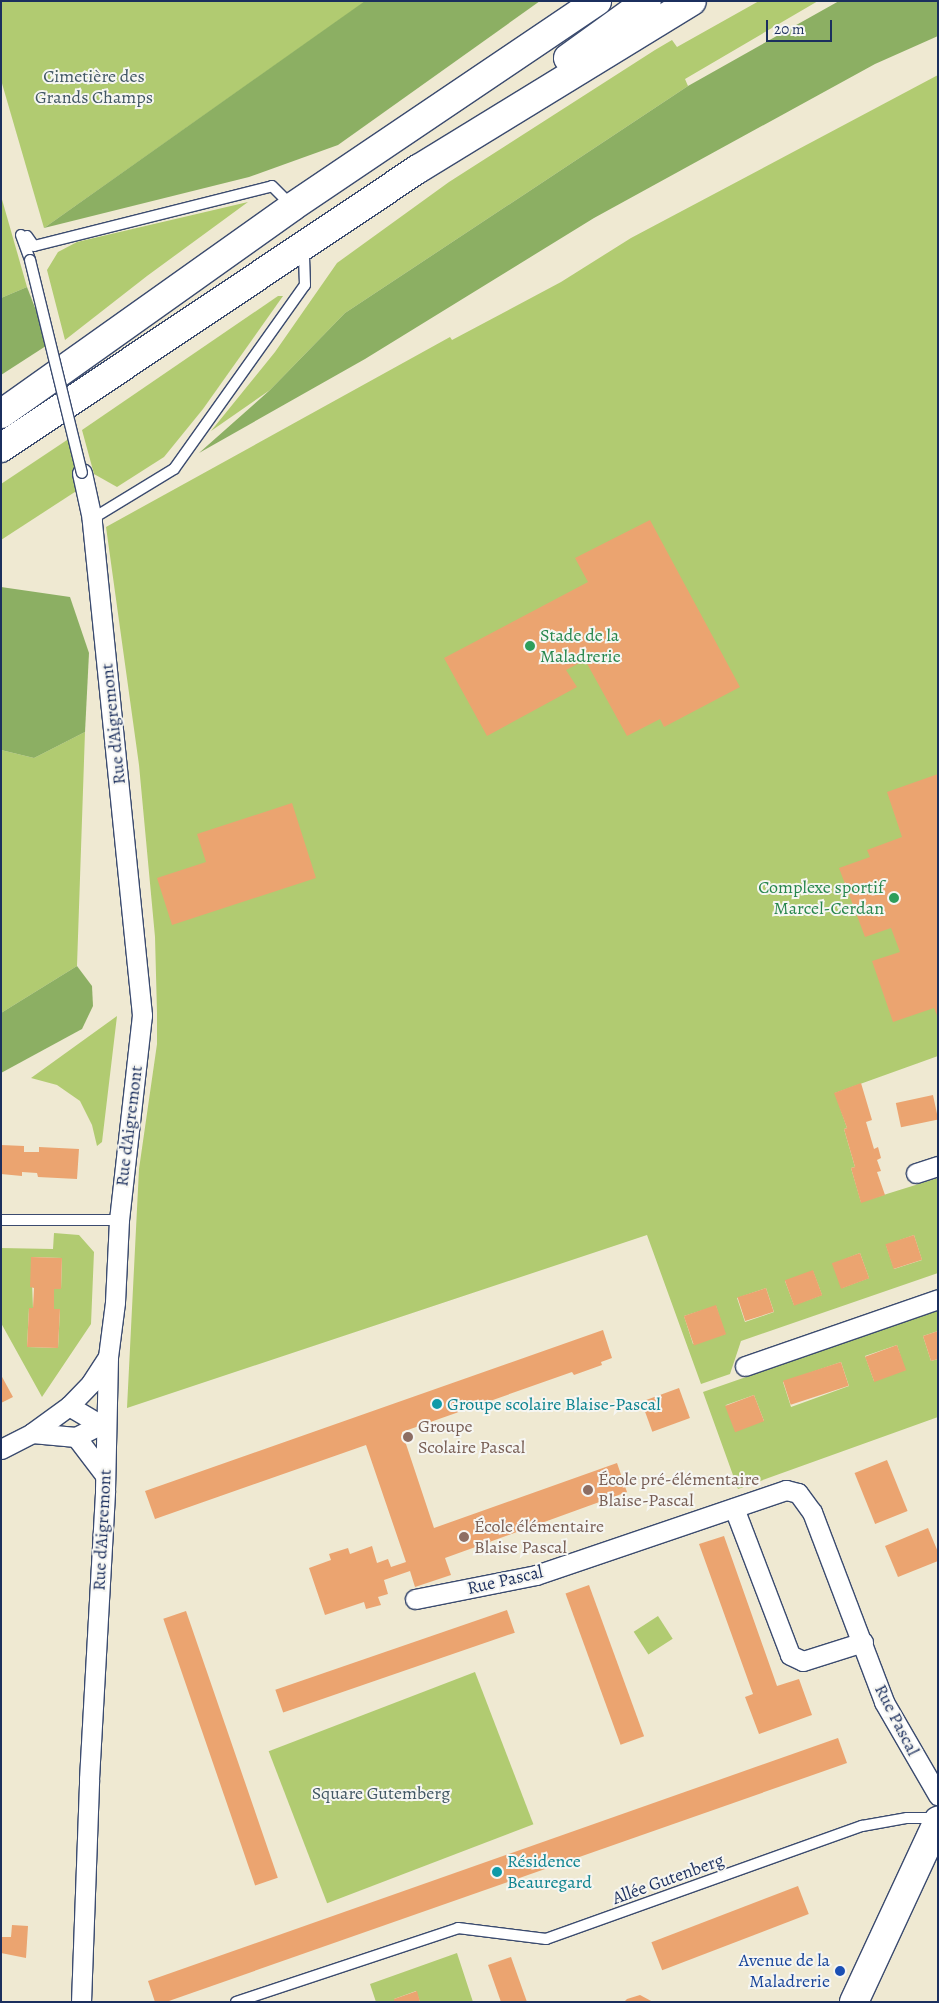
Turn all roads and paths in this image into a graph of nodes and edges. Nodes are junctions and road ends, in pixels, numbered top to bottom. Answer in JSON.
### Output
{"nodes":[{"id":1,"x":570,"y":1,"type":"edge"},
{"id":2,"x":597,"y":1,"type":"edge"},
{"id":3,"x":647,"y":1,"type":"edge"},
{"id":4,"x":692,"y":1,"type":"edge"},
{"id":5,"x":396,"y":138,"type":"junction"},
{"id":6,"x":418,"y":169,"type":"junction"},
{"id":7,"x":292,"y":207,"type":"junction"},
{"id":8,"x":304,"y":244,"type":"junction"},
{"id":9,"x":1,"y":414,"type":"edge"},
{"id":10,"x":1,"y":448,"type":"edge"},
{"id":11,"x":82,"y":473,"type":"joint"},
{"id":12,"x":92,"y":519,"type":"junction"},
{"id":13,"x":938,"y":1166,"type":"edge"},
{"id":14,"x":916,"y":1173,"type":"dead end"},
{"id":15,"x":1,"y":1220,"type":"edge"},
{"id":16,"x":119,"y":1220,"type":"junction"},
{"id":17,"x":938,"y":1299,"type":"edge"},
{"id":18,"x":108,"y":1357,"type":"junction"},
{"id":19,"x":745,"y":1366,"type":"dead end"},
{"id":20,"x":69,"y":1406,"type":"junction"},
{"id":21,"x":104,"y":1426,"type":"junction"},
{"id":22,"x":32,"y":1433,"type":"junction"},
{"id":23,"x":76,"y":1437,"type":"junction"},
{"id":24,"x":1,"y":1449,"type":"edge"},
{"id":25,"x":105,"y":1475,"type":"junction"},
{"id":26,"x":734,"y":1508,"type":"junction"},
{"id":27,"x":415,"y":1599,"type":"dead end"},
{"id":28,"x":863,"y":1642,"type":"junction"},
{"id":29,"x":938,"y":1795,"type":"edge"},
{"id":30,"x":938,"y":1820,"type":"edge"},
{"id":31,"x":81,"y":2002,"type":"edge"},
{"id":32,"x":236,"y":2002,"type":"edge"},
{"id":33,"x":854,"y":2002,"type":"edge"}],
"edges":[{"from":1,"to":5,"type":"main road"},
{"from":2,"to":5,"type":"main road"},
{"from":3,"to":6,"type":"main road"},
{"from":4,"to":6,"type":"main road"},
{"from":5,"to":7,"type":"main road"},
{"from":6,"to":8,"type":"main road"},
{"from":7,"to":9,"type":"main road"},
{"from":7,"to":11,"type":"lane","name":"Rue d'Aigremont","bridge":true},
{"from":8,"to":10,"type":"main road"},
{"from":8,"to":12,"type":"lane"},
{"from":11,"to":12,"type":"street","name":"Rue d'Aigremont"},
{"from":12,"to":16,"type":"street","name":"Rue d'Aigremont"},
{"from":13,"to":14,"type":"street"},
{"from":15,"to":16,"type":"lane"},
{"from":16,"to":18,"type":"street","name":"Rue d'Aigremont"},
{"from":17,"to":19,"type":"street"},
{"from":18,"to":20,"type":"street"},
{"from":18,"to":21,"type":"street","name":"Rue d'Aigremont"},
{"from":20,"to":21,"type":"street"},
{"from":20,"to":22,"type":"street"},
{"from":21,"to":23,"type":"street"},
{"from":21,"to":25,"type":"street","name":"Rue d'Aigremont"},
{"from":22,"to":23,"type":"street"},
{"from":22,"to":24,"type":"street"},
{"from":23,"to":25,"type":"street"},
{"from":25,"to":31,"type":"street","name":"Rue d'Aigremont"},
{"from":26,"to":27,"type":"street","name":"Rue Pascal"},
{"from":26,"to":28,"type":"street","name":"Rue Pascal"},
{"from":26,"to":28,"type":"street"},
{"from":28,"to":29,"type":"street","name":"Rue Pascal"},
{"from":30,"to":32,"type":"lane","name":"Allée Gutenberg"},
{"from":30,"to":33,"type":"main road"}]}
